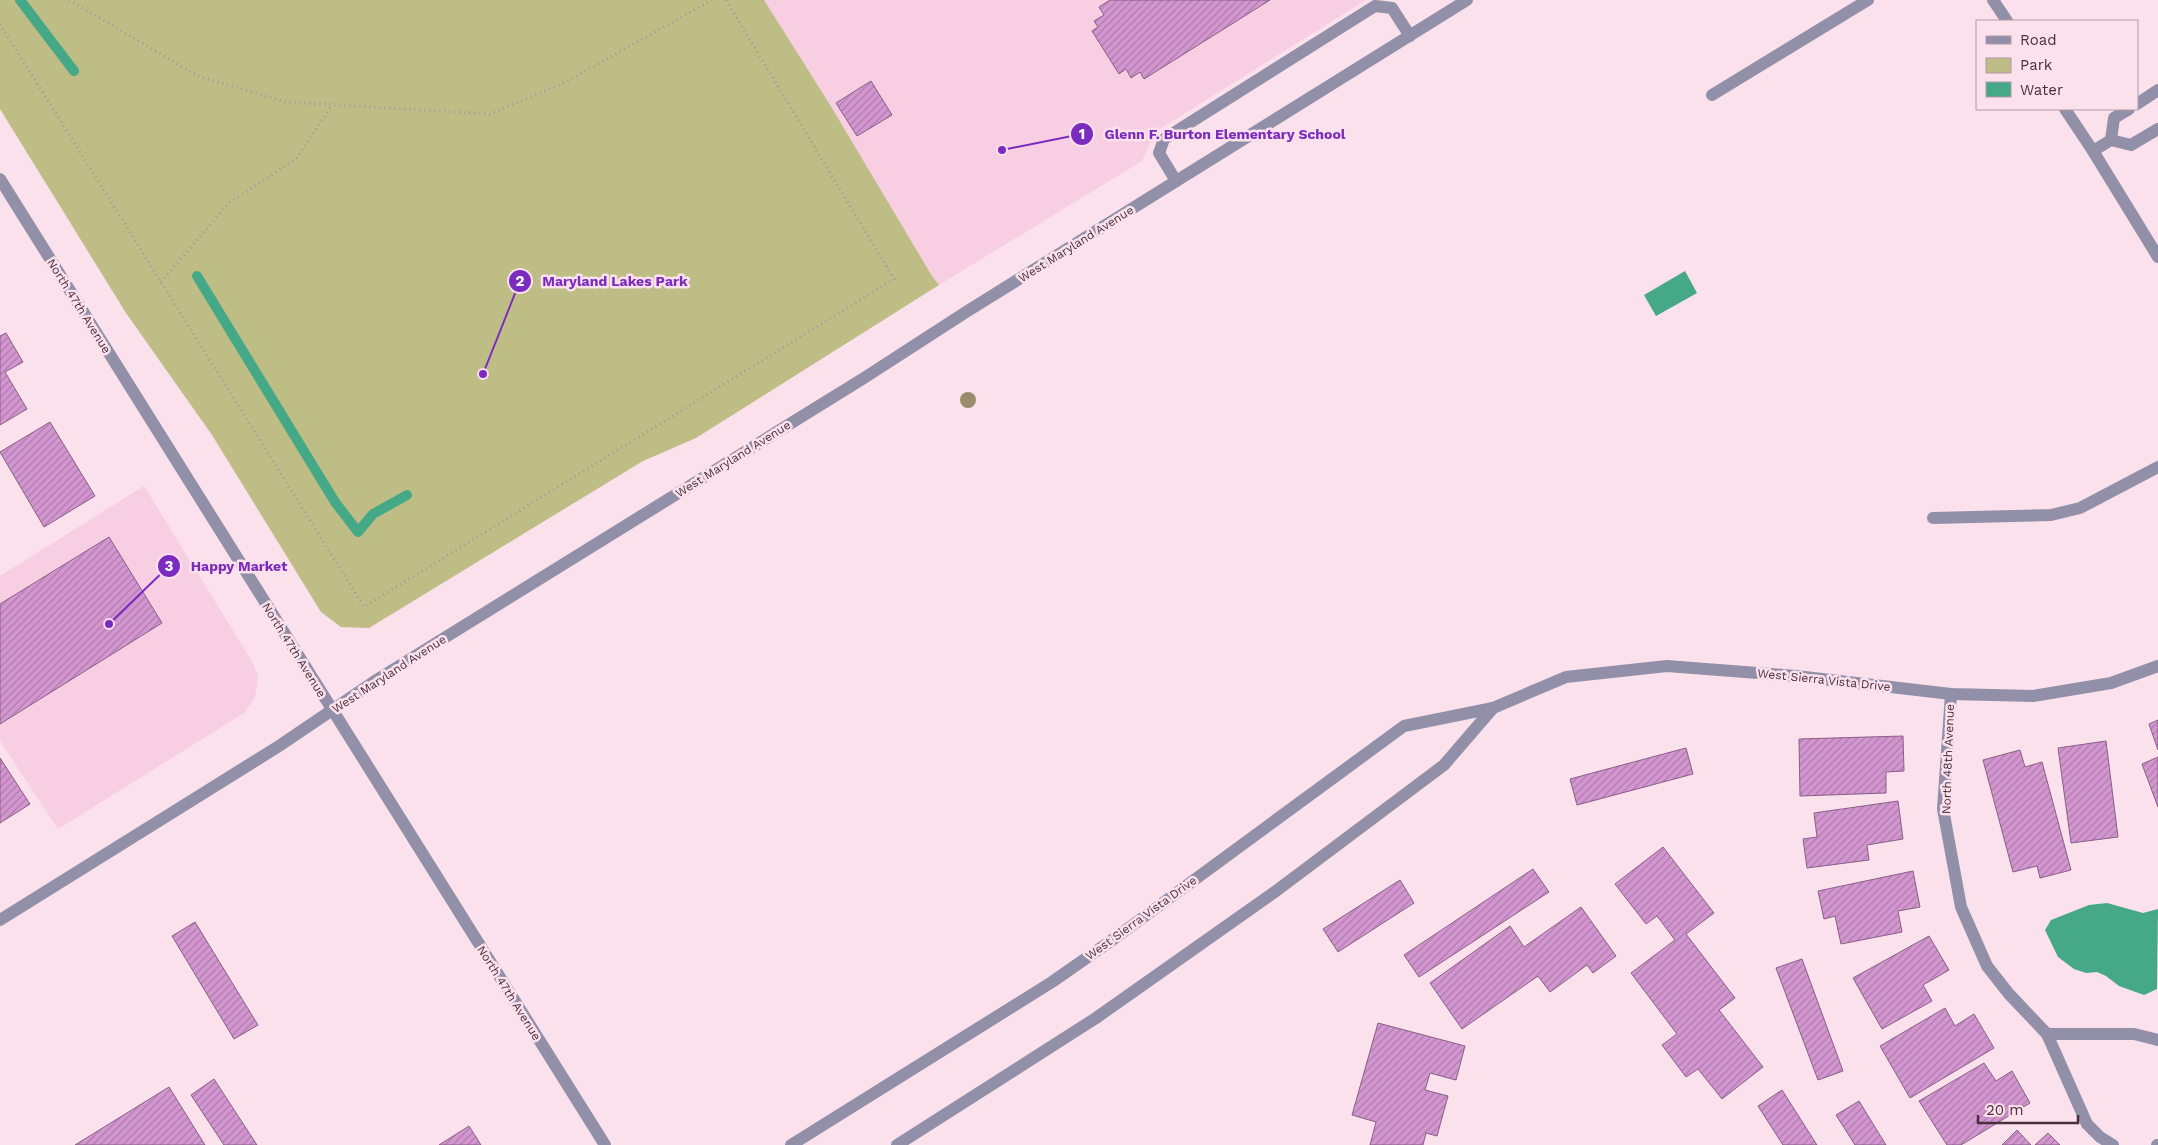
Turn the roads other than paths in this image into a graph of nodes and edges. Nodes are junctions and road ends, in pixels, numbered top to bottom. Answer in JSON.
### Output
{"nodes":[{"id":1,"x":1467,"y":0,"type":"edge"},
{"id":2,"x":1868,"y":0,"type":"edge"},
{"id":3,"x":1993,"y":0,"type":"edge"},
{"id":4,"x":2006,"y":20,"type":"edge"},
{"id":5,"x":1410,"y":36,"type":"junction"},
{"id":6,"x":2158,"y":90,"type":"edge"},
{"id":7,"x":1712,"y":95,"type":"dead end"},
{"id":8,"x":2138,"y":103,"type":"edge"},
{"id":9,"x":2066,"y":110,"type":"edge"},
{"id":10,"x":2127,"y":110,"type":"edge"},
{"id":11,"x":2158,"y":129,"type":"edge"},
{"id":12,"x":2111,"y":140,"type":"junction"},
{"id":13,"x":2093,"y":151,"type":"junction"},
{"id":14,"x":0,"y":179,"type":"edge"},
{"id":15,"x":1176,"y":181,"type":"junction"},
{"id":16,"x":2158,"y":257,"type":"edge"},
{"id":17,"x":2158,"y":467,"type":"edge"},
{"id":18,"x":1933,"y":518,"type":"dead end"},
{"id":19,"x":2158,"y":666,"type":"edge"},
{"id":20,"x":1951,"y":694,"type":"junction"},
{"id":21,"x":1493,"y":708,"type":"junction"},
{"id":22,"x":331,"y":711,"type":"junction"},
{"id":23,"x":0,"y":920,"type":"edge"},
{"id":24,"x":2048,"y":1034,"type":"junction"},
{"id":25,"x":2158,"y":1040,"type":"edge"},
{"id":26,"x":605,"y":1145,"type":"edge"},
{"id":27,"x":791,"y":1145,"type":"edge"},
{"id":28,"x":897,"y":1145,"type":"edge"},
{"id":29,"x":2113,"y":1145,"type":"edge"}],
"edges":[{"from":1,"to":5,"type":"street","name":"West Maryland Avenue"},
{"from":2,"to":7,"type":"street"},
{"from":3,"to":4,"type":"street"},
{"from":5,"to":15,"type":"street","name":"West Maryland Avenue"},
{"from":5,"to":15,"type":"street"},
{"from":6,"to":8,"type":"street"},
{"from":9,"to":13,"type":"street"},
{"from":10,"to":12,"type":"street"},
{"from":11,"to":12,"type":"street"},
{"from":12,"to":13,"type":"street"},
{"from":13,"to":16,"type":"street"},
{"from":14,"to":22,"type":"street","name":"North 47th Avenue"},
{"from":15,"to":22,"type":"street","name":"West Maryland Avenue"},
{"from":17,"to":18,"type":"street"},
{"from":19,"to":20,"type":"street","name":"West Sierra Vista Drive"},
{"from":20,"to":21,"type":"street","name":"West Sierra Vista Drive"},
{"from":20,"to":24,"type":"street","name":"North 48th Avenue"},
{"from":21,"to":27,"type":"street","name":"West Sierra Vista Drive"},
{"from":21,"to":28,"type":"street","name":"West Sierra Vista Drive"},
{"from":22,"to":23,"type":"street","name":"West Maryland Avenue"},
{"from":22,"to":26,"type":"street","name":"North 47th Avenue"},
{"from":24,"to":25,"type":"street"},
{"from":24,"to":29,"type":"street","name":"North 48th Avenue"}]}
